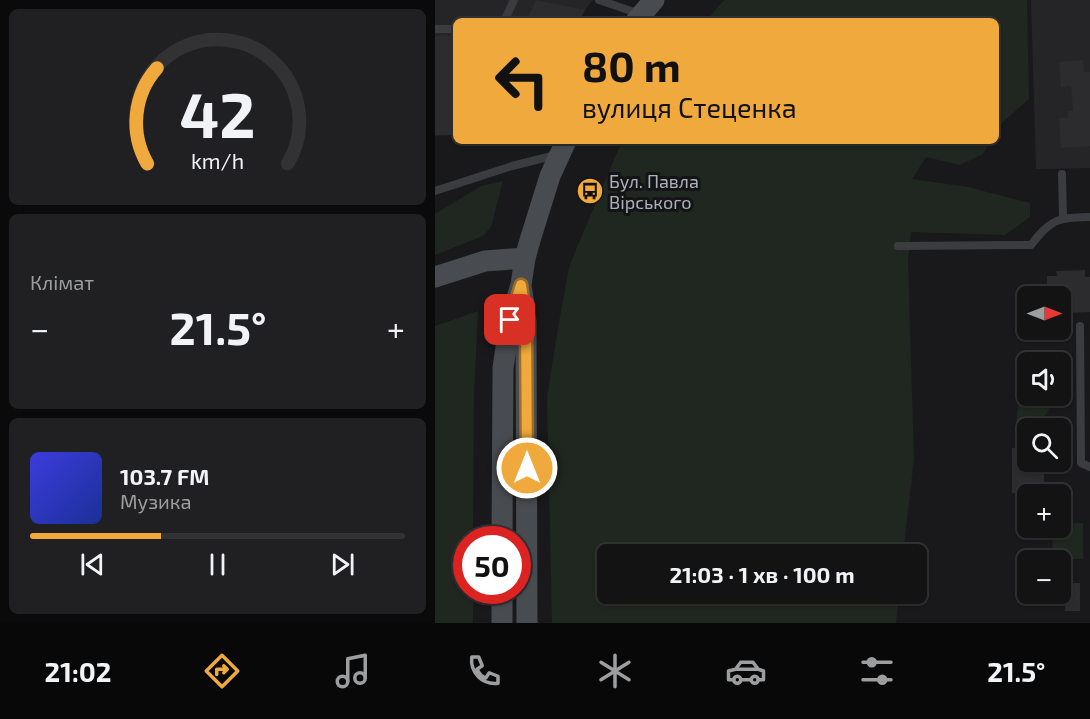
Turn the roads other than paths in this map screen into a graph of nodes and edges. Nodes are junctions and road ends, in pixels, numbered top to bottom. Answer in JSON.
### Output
{"nodes":[{"id":1,"x":514,"y":0,"type":"edge"},
{"id":2,"x":599,"y":0,"type":"edge"},
{"id":3,"x":644,"y":12,"type":"edge"},
{"id":4,"x":505,"y":18,"type":"edge"},
{"id":5,"x":435,"y":29,"type":"edge"},
{"id":6,"x":453,"y":29,"type":"edge"},
{"id":7,"x":563,"y":148,"type":"edge"},
{"id":8,"x":1062,"y":174,"type":"dead end"},
{"id":9,"x":435,"y":191,"type":"edge"},
{"id":10,"x":1063,"y":217,"type":"junction"},
{"id":11,"x":1090,"y":217,"type":"edge"},
{"id":12,"x":898,"y":246,"type":"dead end"},
{"id":13,"x":525,"y":258,"type":"junction"},
{"id":14,"x":435,"y":277,"type":"edge"},
{"id":15,"x":521,"y":285,"type":"junction"},
{"id":16,"x":1080,"y":326,"type":"dead end"},
{"id":17,"x":1090,"y":467,"type":"edge"},
{"id":18,"x":502,"y":526,"type":"edge"},
{"id":19,"x":502,"y":604,"type":"edge"},
{"id":20,"x":502,"y":623,"type":"edge"},
{"id":21,"x":527,"y":623,"type":"edge"}],
"edges":[{"from":1,"to":4,"type":"lane"},
{"from":2,"to":3,"type":"lane"},
{"from":5,"to":6,"type":"lane"},
{"from":7,"to":9,"type":"lane"},
{"from":7,"to":13,"type":"main road"},
{"from":8,"to":10,"type":"lane"},
{"from":10,"to":11,"type":"lane"},
{"from":10,"to":12,"type":"lane"},
{"from":13,"to":14,"type":"main road"},
{"from":13,"to":15,"type":"main road"},
{"from":15,"to":18,"type":"main road"},
{"from":15,"to":21,"type":"main road"},
{"from":16,"to":17,"type":"lane"},
{"from":19,"to":20,"type":"main road"}]}
